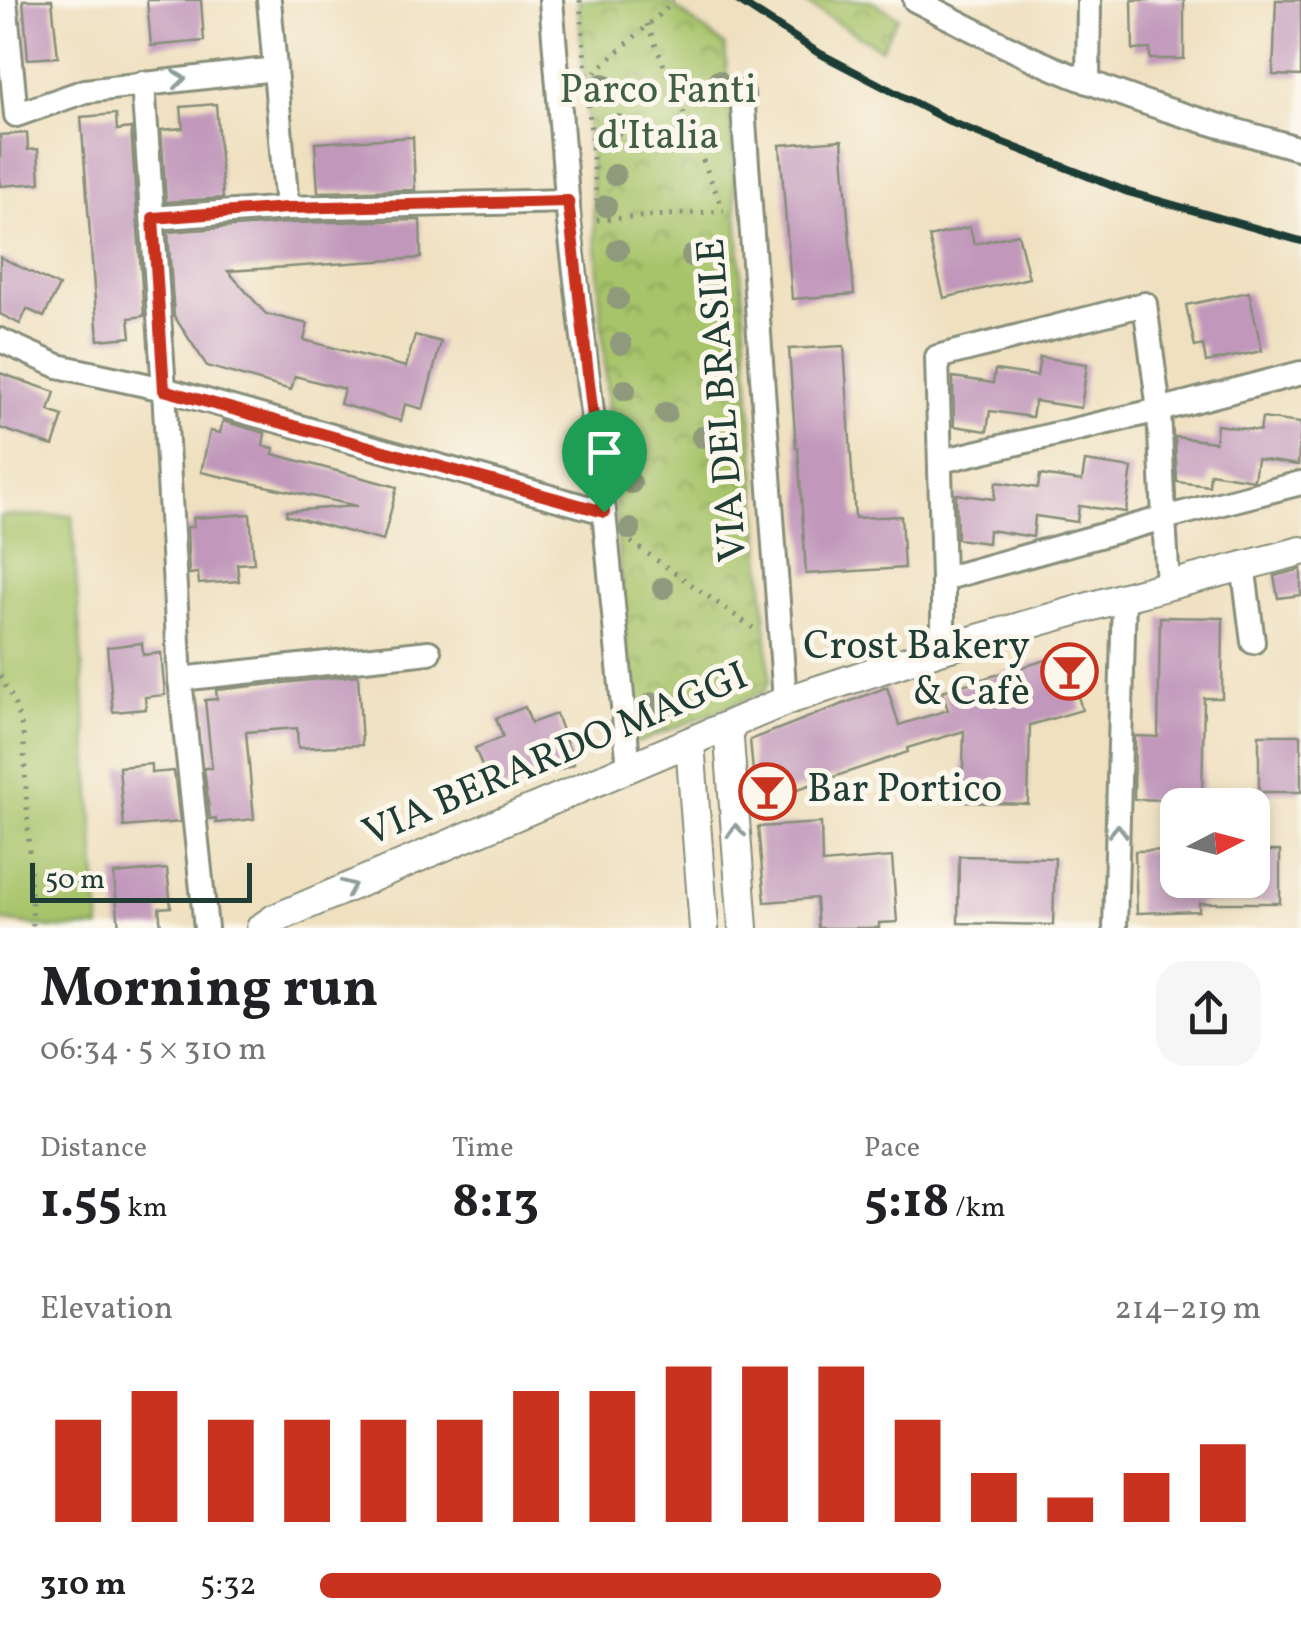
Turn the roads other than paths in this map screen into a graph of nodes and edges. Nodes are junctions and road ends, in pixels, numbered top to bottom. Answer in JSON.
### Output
{"nodes":[{"id":1,"x":5,"y":0,"type":"edge"},
{"id":2,"x":269,"y":0,"type":"edge"},
{"id":3,"x":551,"y":0,"type":"edge"},
{"id":4,"x":915,"y":0,"type":"edge"},
{"id":5,"x":1088,"y":0,"type":"edge"},
{"id":6,"x":276,"y":69,"type":"junction"},
{"id":7,"x":1088,"y":82,"type":"junction"},
{"id":8,"x":143,"y":83,"type":"junction"},
{"id":9,"x":742,"y":93,"type":"dead end"},
{"id":10,"x":1301,"y":148,"type":"edge"},
{"id":11,"x":568,"y":201,"type":"junction"},
{"id":12,"x":287,"y":208,"type":"junction"},
{"id":13,"x":153,"y":218,"type":"junction"},
{"id":14,"x":0,"y":340,"type":"edge"},
{"id":15,"x":1301,"y":374,"type":"edge"},
{"id":16,"x":164,"y":390,"type":"junction"},
{"id":17,"x":1159,"y":410,"type":"junction"},
{"id":18,"x":941,"y":460,"type":"junction"},
{"id":19,"x":1301,"y":483,"type":"edge"},
{"id":20,"x":604,"y":512,"type":"junction"},
{"id":21,"x":1164,"y":518,"type":"junction"},
{"id":22,"x":1301,"y":551,"type":"edge"},
{"id":23,"x":1243,"y":564,"type":"junction"},
{"id":24,"x":943,"y":578,"type":"junction"},
{"id":25,"x":1168,"y":585,"type":"junction"},
{"id":26,"x":1124,"y":596,"type":"junction"},
{"id":27,"x":1254,"y":642,"type":"dead end"},
{"id":28,"x":942,"y":649,"type":"junction"},
{"id":29,"x":428,"y":652,"type":"dead end"},
{"id":30,"x":180,"y":678,"type":"junction"},
{"id":31,"x":786,"y":702,"type":"junction"},
{"id":32,"x":728,"y":726,"type":"junction"},
{"id":33,"x":690,"y":743,"type":"junction"},
{"id":34,"x":629,"y":768,"type":"junction"},
{"id":35,"x":206,"y":928,"type":"edge"},
{"id":36,"x":261,"y":928,"type":"edge"},
{"id":37,"x":704,"y":928,"type":"edge"},
{"id":38,"x":743,"y":928,"type":"edge"},
{"id":39,"x":1116,"y":928,"type":"edge"}],
"edges":[{"from":1,"to":8,"type":"street"},
{"from":2,"to":6,"type":"street"},
{"from":3,"to":11,"type":"street"},
{"from":4,"to":7,"type":"street"},
{"from":5,"to":7,"type":"street"},
{"from":8,"to":6,"type":"street","one_way":true},
{"from":6,"to":12,"type":"street"},
{"from":7,"to":10,"type":"street"},
{"from":8,"to":13,"type":"street"},
{"from":9,"to":31,"type":"street","name":"VIA DEL BRASILE"},
{"from":11,"to":12,"type":"street"},
{"from":11,"to":20,"type":"street"},
{"from":12,"to":13,"type":"street"},
{"from":13,"to":16,"type":"street"},
{"from":14,"to":16,"type":"street"},
{"from":15,"to":17,"type":"street"},
{"from":16,"to":20,"type":"street"},
{"from":16,"to":30,"type":"street"},
{"from":17,"to":18,"type":"street"},
{"from":17,"to":18,"type":"street"},
{"from":17,"to":21,"type":"street"},
{"from":18,"to":24,"type":"street"},
{"from":19,"to":21,"type":"street"},
{"from":20,"to":34,"type":"street"},
{"from":21,"to":24,"type":"street"},
{"from":21,"to":25,"type":"street"},
{"from":22,"to":23,"type":"street","name":"VIA BERARDO MAGGI"},
{"from":23,"to":25,"type":"street","name":"VIA BERARDO MAGGI"},
{"from":23,"to":27,"type":"street"},
{"from":24,"to":28,"type":"street"},
{"from":25,"to":26,"type":"street","name":"VIA BERARDO MAGGI"},
{"from":26,"to":28,"type":"street","name":"VIA BERARDO MAGGI"},
{"from":39,"to":26,"type":"street","one_way":true},
{"from":28,"to":31,"type":"street","name":"VIA BERARDO MAGGI"},
{"from":29,"to":30,"type":"street"},
{"from":30,"to":35,"type":"street"},
{"from":31,"to":32,"type":"street","name":"VIA BERARDO MAGGI"},
{"from":32,"to":33,"type":"street","name":"VIA BERARDO MAGGI"},
{"from":38,"to":32,"type":"street","one_way":true},
{"from":33,"to":34,"type":"street","name":"VIA BERARDO MAGGI"},
{"from":33,"to":37,"type":"street"},
{"from":36,"to":34,"type":"street","name":"VIA BERARDO MAGGI","one_way":true}]}
